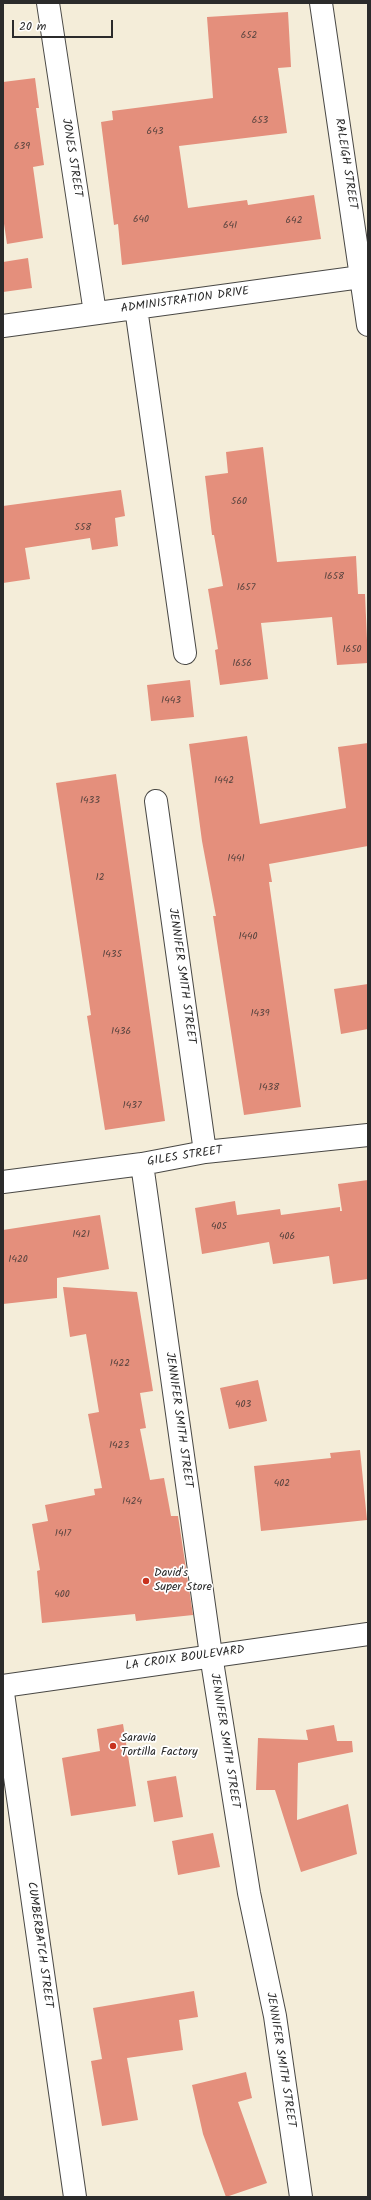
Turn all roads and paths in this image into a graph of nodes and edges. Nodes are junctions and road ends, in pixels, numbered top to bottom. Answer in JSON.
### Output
{"nodes":[{"id":1,"x":48,"y":3,"type":"edge"},
{"id":2,"x":321,"y":3,"type":"edge"},
{"id":3,"x":365,"y":276,"type":"edge"},
{"id":4,"x":136,"y":308,"type":"junction"},
{"id":5,"x":95,"y":313,"type":"junction"},
{"id":6,"x":368,"y":325,"type":"edge"},
{"id":7,"x":3,"y":326,"type":"edge"},
{"id":8,"x":185,"y":653,"type":"dead end"},
{"id":9,"x":156,"y":801,"type":"dead end"},
{"id":10,"x":368,"y":1135,"type":"edge"},
{"id":11,"x":205,"y":1152,"type":"junction"},
{"id":12,"x":142,"y":1164,"type":"junction"},
{"id":13,"x":3,"y":1182,"type":"edge"},
{"id":14,"x":368,"y":1634,"type":"edge"},
{"id":15,"x":211,"y":1655,"type":"junction"},
{"id":16,"x":3,"y":1686,"type":"edge"},
{"id":17,"x":3,"y":1693,"type":"edge"},
{"id":18,"x":75,"y":2197,"type":"edge"},
{"id":19,"x":301,"y":2197,"type":"edge"}],
"edges":[{"from":1,"to":5,"type":"street","name":"JONES STREET"},
{"from":2,"to":3,"type":"street","name":"RALEIGH STREET"},
{"from":3,"to":4,"type":"street","name":"ADMINISTRATION DRIVE"},
{"from":3,"to":6,"type":"street","name":"RALEIGH STREET"},
{"from":4,"to":5,"type":"street","name":"ADMINISTRATION DRIVE"},
{"from":4,"to":8,"type":"street"},
{"from":5,"to":7,"type":"street","name":"ADMINISTRATION DRIVE"},
{"from":9,"to":11,"type":"street","name":"JENNIFER SMITH STREET"},
{"from":10,"to":11,"type":"street","name":"GILES STREET"},
{"from":11,"to":12,"type":"street","name":"GILES STREET"},
{"from":12,"to":13,"type":"street","name":"GILES STREET"},
{"from":12,"to":15,"type":"street","name":"JENNIFER SMITH STREET"},
{"from":14,"to":15,"type":"street","name":"LA CROIX BOULEVARD"},
{"from":15,"to":16,"type":"street","name":"LA CROIX BOULEVARD"},
{"from":15,"to":19,"type":"street","name":"JENNIFER SMITH STREET"},
{"from":17,"to":18,"type":"street","name":"CUMBERBATCH STREET"}]}
